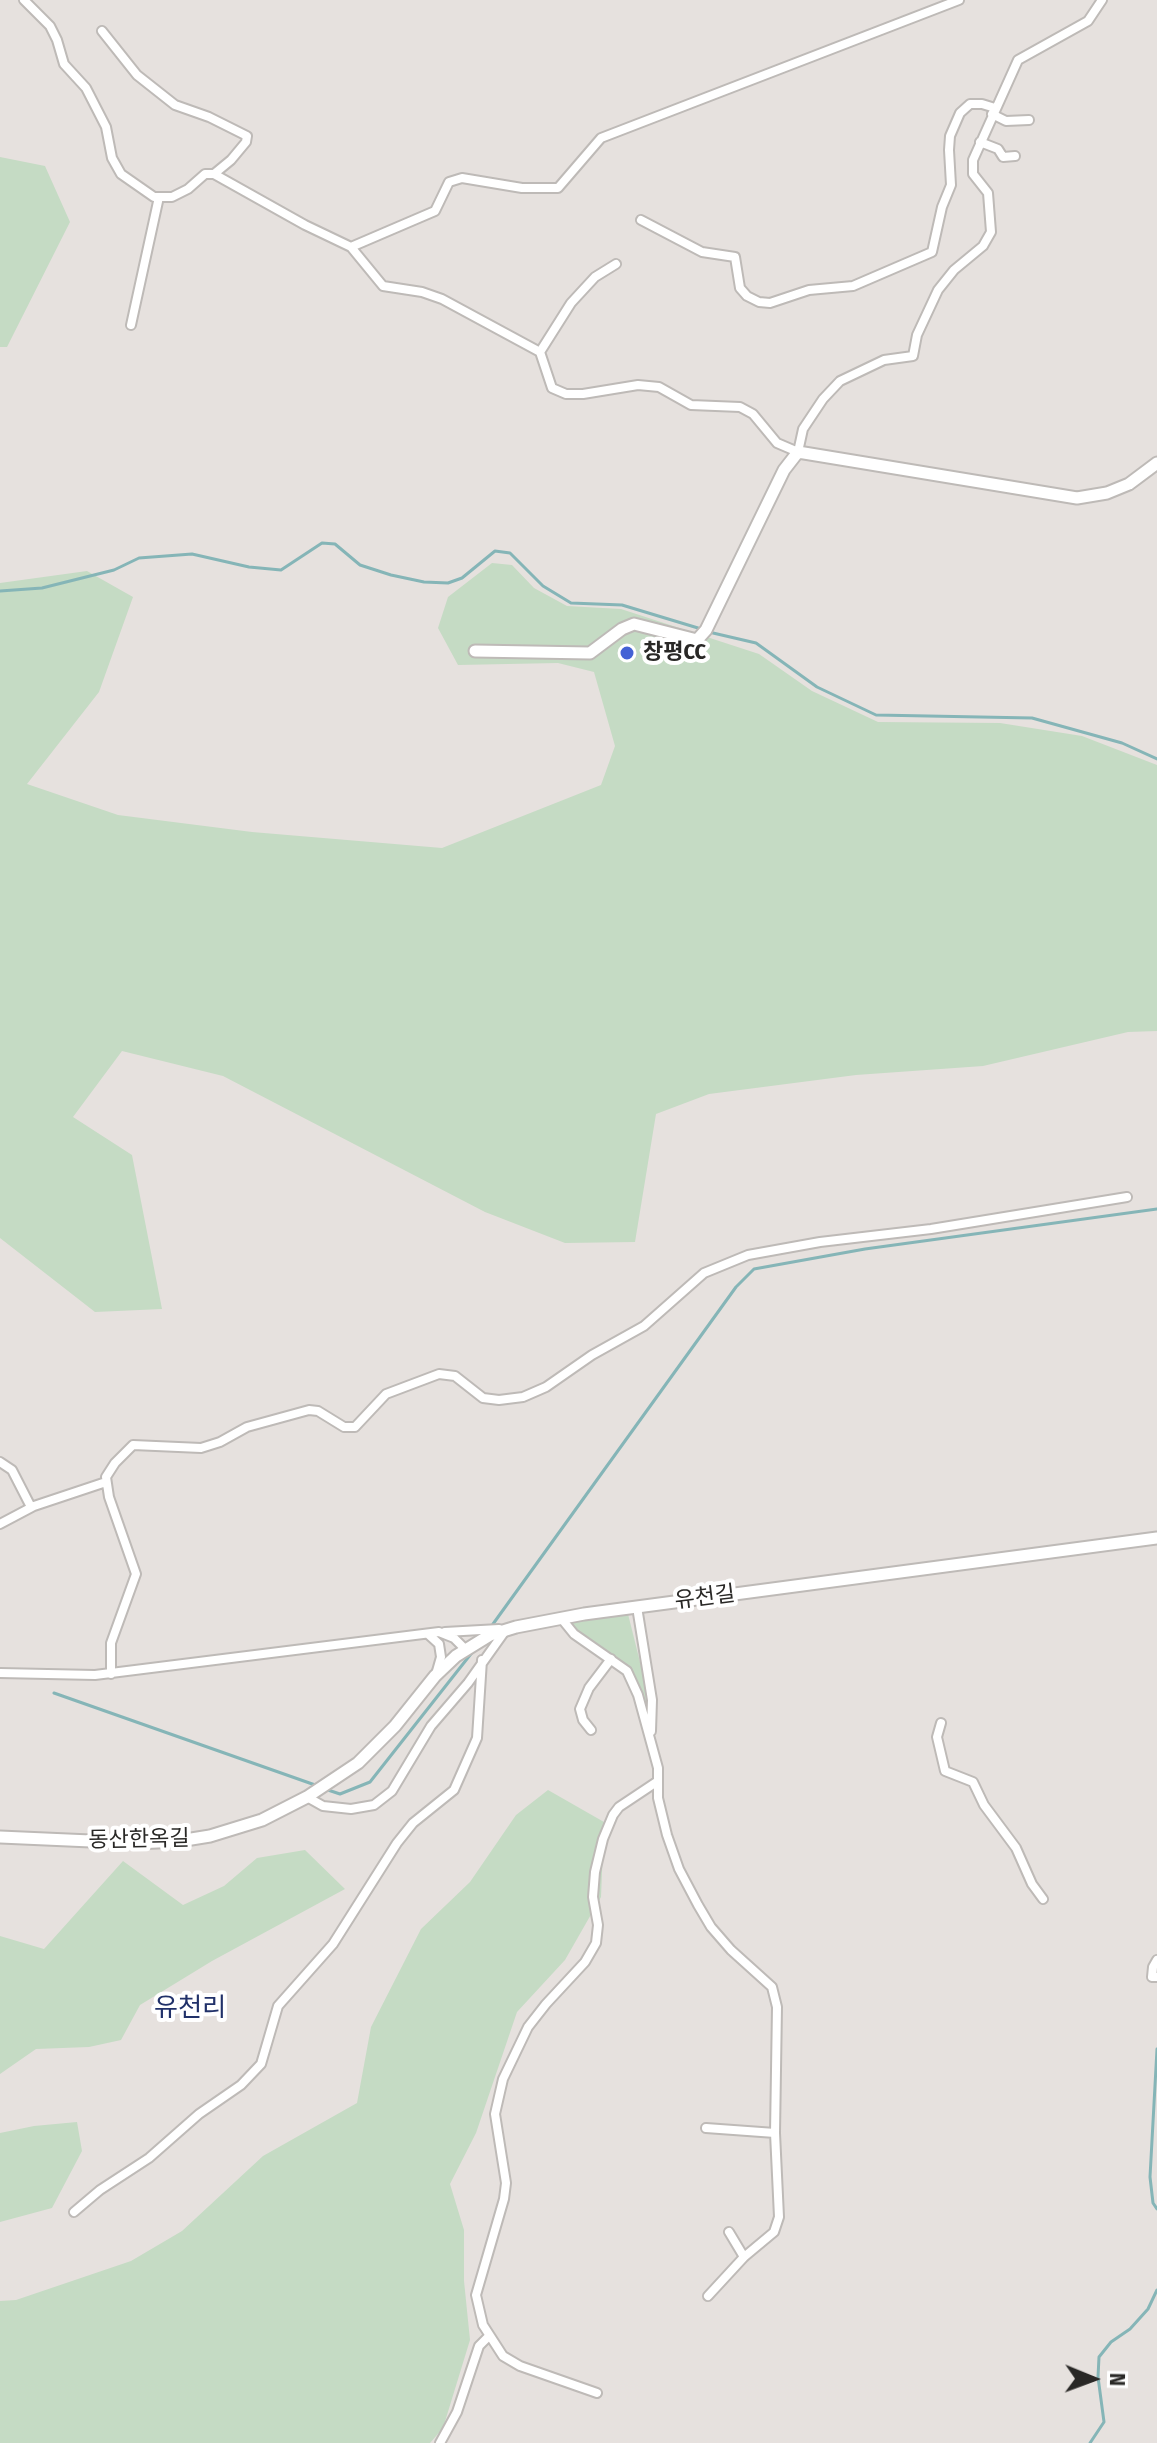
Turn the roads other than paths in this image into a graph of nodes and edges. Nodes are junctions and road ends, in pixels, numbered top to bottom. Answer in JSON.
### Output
{"nodes":[{"id":1,"x":24,"y":0,"type":"edge"},
{"id":2,"x":959,"y":0,"type":"edge"},
{"id":3,"x":1102,"y":0,"type":"edge"},
{"id":4,"x":102,"y":31,"type":"dead end"},
{"id":5,"x":994,"y":111,"type":"junction"},
{"id":6,"x":1029,"y":120,"type":"dead end"},
{"id":7,"x":980,"y":142,"type":"junction"},
{"id":8,"x":1015,"y":156,"type":"dead end"},
{"id":9,"x":214,"y":174,"type":"junction"},
{"id":10,"x":159,"y":197,"type":"junction"},
{"id":11,"x":641,"y":220,"type":"dead end"},
{"id":12,"x":351,"y":247,"type":"junction"},
{"id":13,"x":616,"y":264,"type":"dead end"},
{"id":14,"x":131,"y":325,"type":"dead end"},
{"id":15,"x":540,"y":352,"type":"junction"},
{"id":16,"x":798,"y":452,"type":"junction"},
{"id":17,"x":1157,"y":463,"type":"edge"},
{"id":18,"x":475,"y":651,"type":"dead end"},
{"id":19,"x":1127,"y":1197,"type":"dead end"},
{"id":20,"x":0,"y":1462,"type":"edge"},
{"id":21,"x":106,"y":1482,"type":"junction"},
{"id":22,"x":31,"y":1507,"type":"junction"},
{"id":23,"x":0,"y":1524,"type":"edge"},
{"id":24,"x":1157,"y":1538,"type":"edge"},
{"id":25,"x":637,"y":1607,"type":"junction"},
{"id":26,"x":561,"y":1618,"type":"junction"},
{"id":27,"x":506,"y":1630,"type":"junction"},
{"id":28,"x":439,"y":1632,"type":"junction"},
{"id":29,"x":428,"y":1634,"type":"junction"},
{"id":30,"x":466,"y":1650,"type":"junction"},
{"id":31,"x":611,"y":1659,"type":"junction"},
{"id":32,"x":482,"y":1660,"type":"junction"},
{"id":33,"x":0,"y":1673,"type":"edge"},
{"id":34,"x":111,"y":1674,"type":"junction"},
{"id":35,"x":435,"y":1676,"type":"junction"},
{"id":36,"x":941,"y":1723,"type":"dead end"},
{"id":37,"x":591,"y":1730,"type":"dead end"},
{"id":38,"x":650,"y":1740,"type":"junction"},
{"id":39,"x":658,"y":1781,"type":"junction"},
{"id":40,"x":311,"y":1794,"type":"junction"},
{"id":41,"x":0,"y":1837,"type":"edge"},
{"id":42,"x":1043,"y":1899,"type":"dead end"},
{"id":43,"x":1157,"y":1960,"type":"edge"},
{"id":44,"x":1157,"y":1977,"type":"edge"},
{"id":45,"x":706,"y":2128,"type":"dead end"},
{"id":46,"x":775,"y":2133,"type":"junction"},
{"id":47,"x":74,"y":2212,"type":"dead end"},
{"id":48,"x":729,"y":2232,"type":"dead end"},
{"id":49,"x":744,"y":2257,"type":"junction"},
{"id":50,"x":708,"y":2296,"type":"dead end"},
{"id":51,"x":489,"y":2336,"type":"junction"},
{"id":52,"x":597,"y":2393,"type":"dead end"},
{"id":53,"x":440,"y":2443,"type":"edge"}],
"edges":[{"from":1,"to":10,"type":"street"},
{"from":2,"to":12,"type":"street"},
{"from":3,"to":5,"type":"street"},
{"from":4,"to":9,"type":"street"},
{"from":5,"to":6,"type":"street"},
{"from":5,"to":7,"type":"street"},
{"from":5,"to":11,"type":"street"},
{"from":7,"to":8,"type":"street"},
{"from":7,"to":16,"type":"street"},
{"from":9,"to":10,"type":"street"},
{"from":9,"to":12,"type":"street"},
{"from":10,"to":14,"type":"street"},
{"from":12,"to":15,"type":"street"},
{"from":13,"to":15,"type":"street"},
{"from":15,"to":16,"type":"street"},
{"from":16,"to":17,"type":"street"},
{"from":16,"to":18,"type":"street"},
{"from":19,"to":21,"type":"street"},
{"from":20,"to":22,"type":"street"},
{"from":21,"to":22,"type":"street"},
{"from":21,"to":34,"type":"street"},
{"from":22,"to":23,"type":"street"},
{"from":24,"to":25,"type":"street","name":"유천길"},
{"from":25,"to":26,"type":"street","name":"유천길"},
{"from":25,"to":38,"type":"street"},
{"from":26,"to":27,"type":"street","name":"유천길"},
{"from":26,"to":31,"type":"street"},
{"from":27,"to":28,"type":"street"},
{"from":27,"to":30,"type":"street","name":"유천길"},
{"from":27,"to":32,"type":"street"},
{"from":28,"to":29,"type":"street"},
{"from":28,"to":30,"type":"street"},
{"from":29,"to":34,"type":"street"},
{"from":29,"to":35,"type":"street"},
{"from":30,"to":35,"type":"street","name":"유천길"},
{"from":31,"to":37,"type":"street"},
{"from":31,"to":38,"type":"street"},
{"from":32,"to":40,"type":"street"},
{"from":32,"to":47,"type":"street"},
{"from":33,"to":34,"type":"street"},
{"from":35,"to":40,"type":"street","name":"유천길"},
{"from":36,"to":42,"type":"street"},
{"from":38,"to":39,"type":"street"},
{"from":39,"to":46,"type":"street"},
{"from":39,"to":51,"type":"street"},
{"from":40,"to":41,"type":"street","name":"동산한옥길"},
{"from":43,"to":44,"type":"street"},
{"from":45,"to":46,"type":"street"},
{"from":46,"to":49,"type":"street"},
{"from":48,"to":49,"type":"street"},
{"from":49,"to":50,"type":"street"},
{"from":51,"to":52,"type":"street"},
{"from":51,"to":53,"type":"street"}]}
